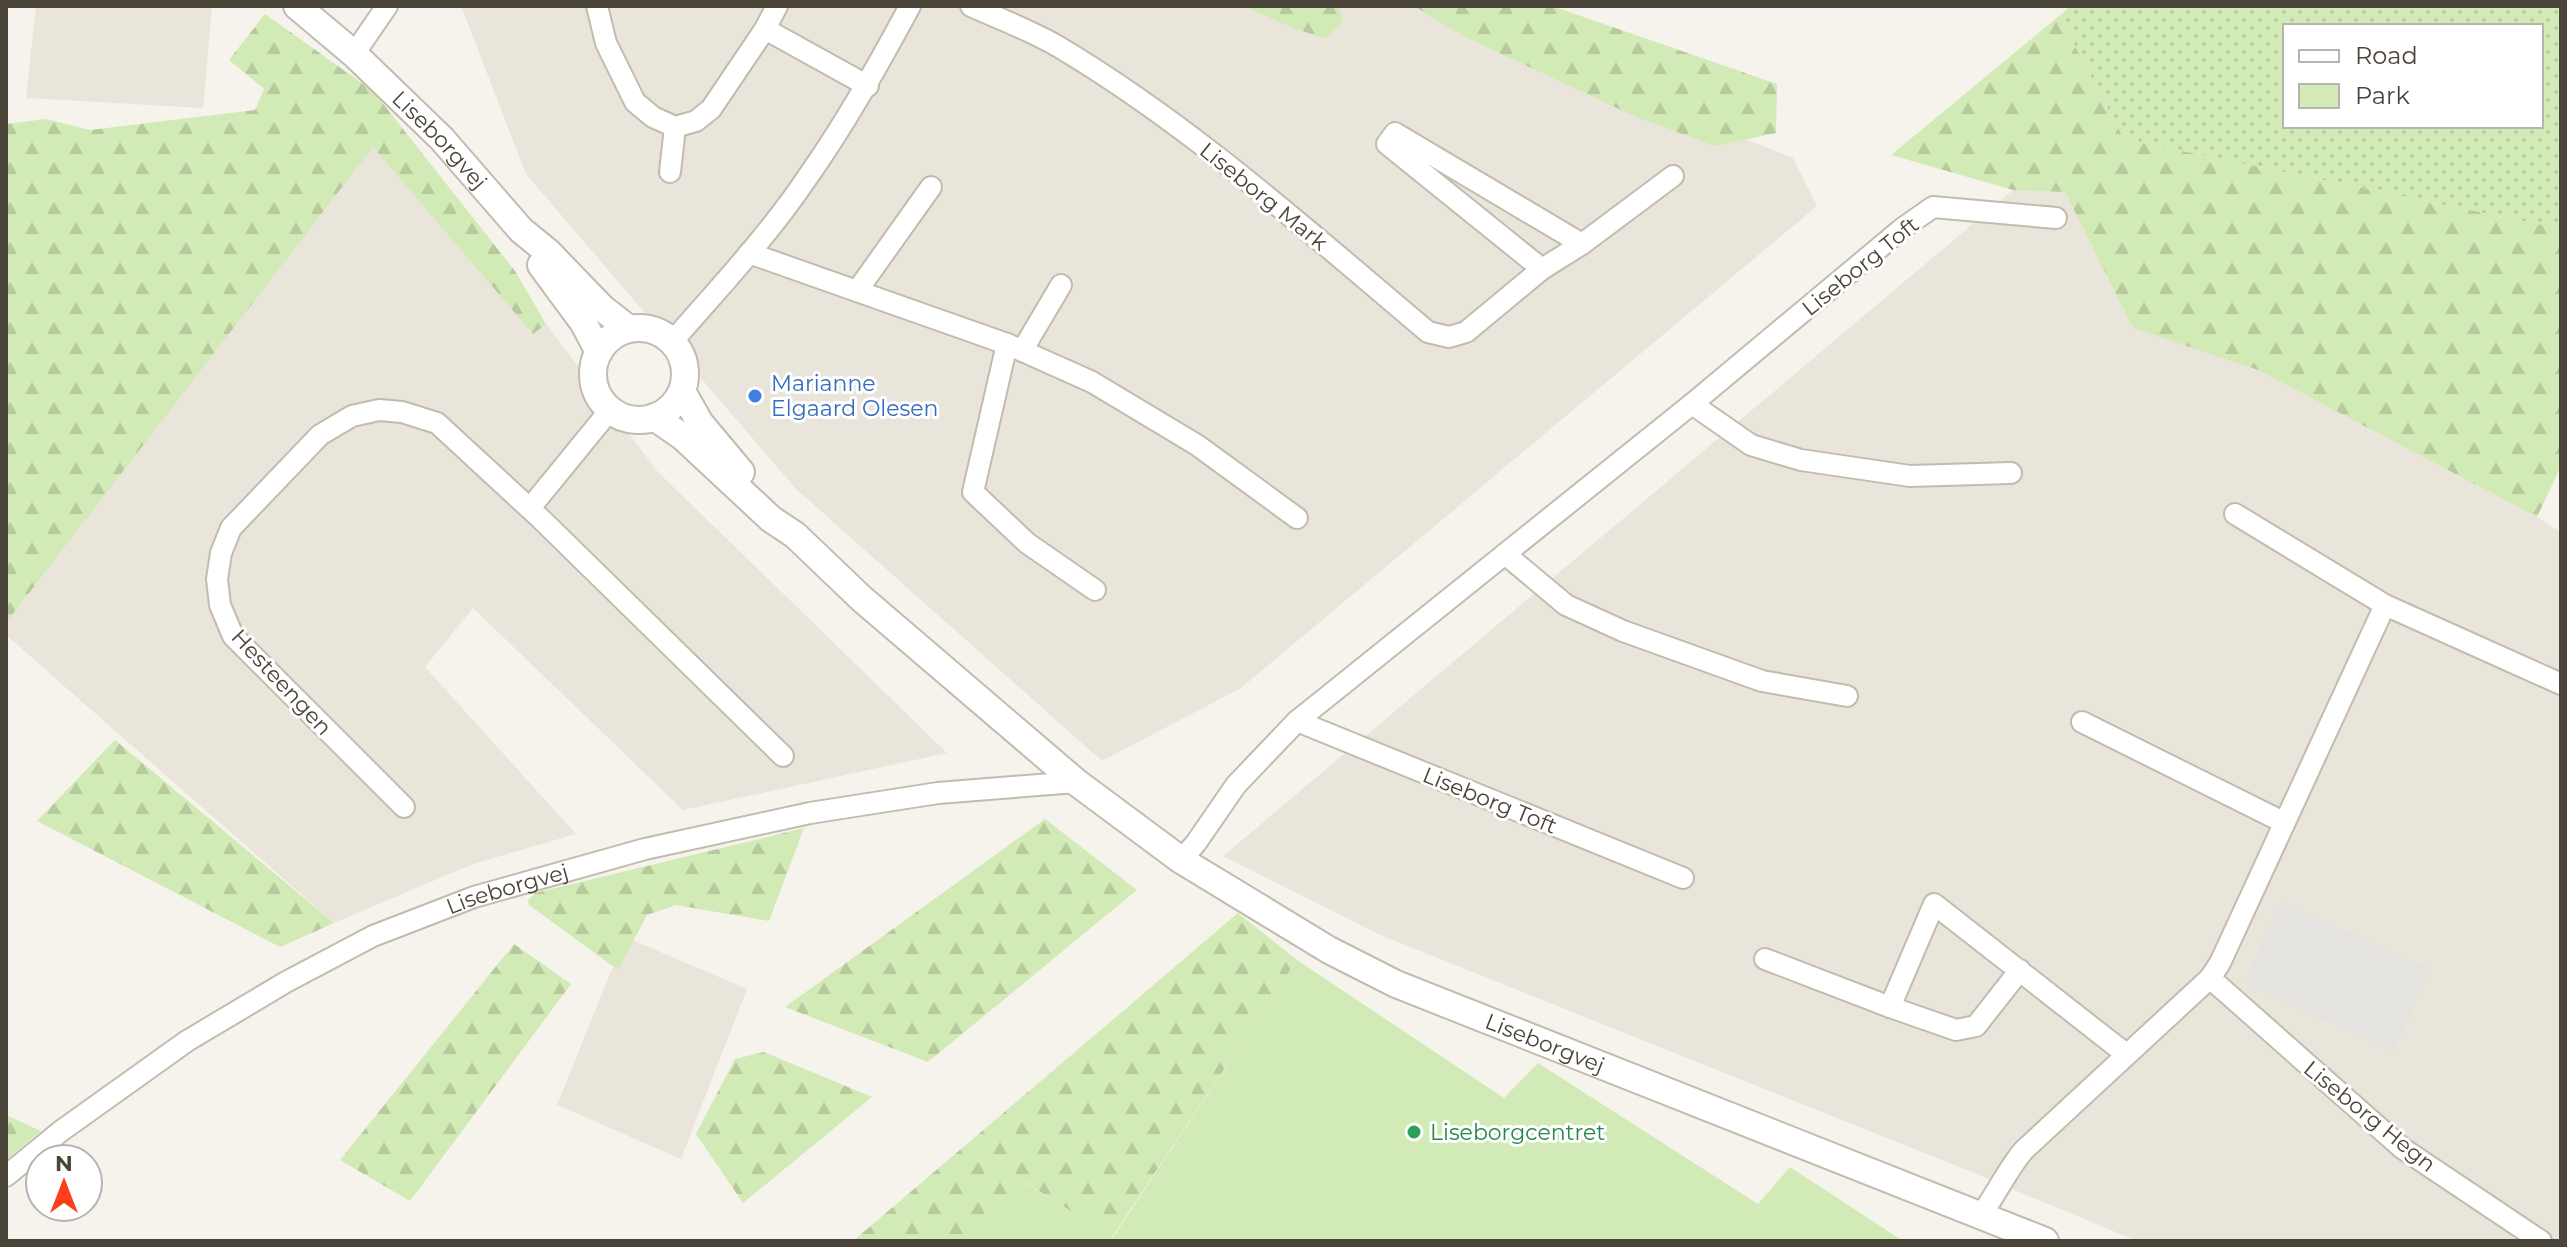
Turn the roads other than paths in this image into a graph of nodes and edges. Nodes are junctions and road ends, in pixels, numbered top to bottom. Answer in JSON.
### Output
{"nodes":[{"id":1,"x":297,"y":6,"type":"edge"},
{"id":2,"x":387,"y":6,"type":"edge"},
{"id":3,"x":597,"y":6,"type":"edge"},
{"id":4,"x":777,"y":6,"type":"edge"},
{"id":5,"x":910,"y":6,"type":"edge"},
{"id":6,"x":971,"y":6,"type":"edge"},
{"id":7,"x":765,"y":29,"type":"junction"},
{"id":8,"x":354,"y":54,"type":"junction"},
{"id":9,"x":868,"y":86,"type":"junction"},
{"id":10,"x":675,"y":127,"type":"junction"},
{"id":11,"x":670,"y":172,"type":"dead end"},
{"id":12,"x":1673,"y":176,"type":"dead end"},
{"id":13,"x":931,"y":187,"type":"dead end"},
{"id":14,"x":2056,"y":218,"type":"dead end"},
{"id":15,"x":521,"y":230,"type":"junction"},
{"id":16,"x":1582,"y":244,"type":"junction"},
{"id":17,"x":749,"y":253,"type":"junction"},
{"id":18,"x":1542,"y":269,"type":"junction"},
{"id":19,"x":1061,"y":285,"type":"dead end"},
{"id":20,"x":857,"y":291,"type":"junction"},
{"id":21,"x":629,"y":329,"type":"junction"},
{"id":22,"x":672,"y":342,"type":"junction"},
{"id":23,"x":1014,"y":348,"type":"junction"},
{"id":24,"x":599,"y":352,"type":"junction"},
{"id":25,"x":682,"y":391,"type":"junction"},
{"id":26,"x":1692,"y":404,"type":"junction"},
{"id":27,"x":610,"y":410,"type":"junction"},
{"id":28,"x":654,"y":417,"type":"junction"},
{"id":29,"x":2011,"y":473,"type":"dead end"},
{"id":30,"x":530,"y":508,"type":"junction"},
{"id":31,"x":2235,"y":514,"type":"dead end"},
{"id":32,"x":1297,"y":518,"type":"dead end"},
{"id":33,"x":795,"y":535,"type":"junction"},
{"id":34,"x":1505,"y":554,"type":"junction"},
{"id":35,"x":1095,"y":590,"type":"dead end"},
{"id":36,"x":2385,"y":605,"type":"junction"},
{"id":37,"x":2561,"y":684,"type":"edge"},
{"id":38,"x":1847,"y":696,"type":"dead end"},
{"id":39,"x":1297,"y":721,"type":"junction"},
{"id":40,"x":2082,"y":722,"type":"dead end"},
{"id":41,"x":783,"y":756,"type":"dead end"},
{"id":42,"x":1076,"y":782,"type":"junction"},
{"id":43,"x":404,"y":807,"type":"dead end"},
{"id":44,"x":2283,"y":822,"type":"junction"},
{"id":45,"x":1181,"y":860,"type":"junction"},
{"id":46,"x":1683,"y":878,"type":"dead end"},
{"id":47,"x":1765,"y":959,"type":"dead end"},
{"id":48,"x":2020,"y":970,"type":"junction"},
{"id":49,"x":2210,"y":978,"type":"junction"},
{"id":50,"x":1890,"y":1007,"type":"junction"},
{"id":51,"x":2126,"y":1054,"type":"junction"},
{"id":52,"x":6,"y":1176,"type":"edge"},
{"id":53,"x":1981,"y":1215,"type":"junction"},
{"id":54,"x":2045,"y":1241,"type":"edge"},
{"id":55,"x":2541,"y":1241,"type":"edge"}],
"edges":[{"from":1,"to":8,"type":"street","name":"Liseborgvej"},
{"from":2,"to":8,"type":"street"},
{"from":3,"to":10,"type":"street"},
{"from":4,"to":7,"type":"street"},
{"from":5,"to":9,"type":"street"},
{"from":6,"to":18,"type":"street","name":"Liseborg Mark"},
{"from":7,"to":9,"type":"street"},
{"from":7,"to":10,"type":"street"},
{"from":8,"to":15,"type":"street","name":"Liseborgvej"},
{"from":9,"to":17,"type":"street"},
{"from":10,"to":11,"type":"street"},
{"from":12,"to":16,"type":"street","name":"Liseborg Mark"},
{"from":13,"to":20,"type":"street"},
{"from":14,"to":26,"type":"street","name":"Liseborg Toft"},
{"from":15,"to":21,"type":"street","name":"Liseborgvej"},
{"from":15,"to":24,"type":"street","name":"Liseborgvej"},
{"from":16,"to":18,"type":"street","name":"Liseborg Mark"},
{"from":16,"to":18,"type":"street"},
{"from":17,"to":20,"type":"street"},
{"from":17,"to":22,"type":"street"},
{"from":19,"to":23,"type":"street"},
{"from":20,"to":23,"type":"street"},
{"from":21,"to":22,"type":"street"},
{"from":21,"to":24,"type":"street"},
{"from":22,"to":25,"type":"street"},
{"from":23,"to":32,"type":"street"},
{"from":23,"to":35,"type":"street"},
{"from":24,"to":27,"type":"street"},
{"from":25,"to":28,"type":"street"},
{"from":25,"to":33,"type":"street","name":"Liseborgvej"},
{"from":26,"to":29,"type":"street"},
{"from":26,"to":34,"type":"street","name":"Liseborg Toft"},
{"from":27,"to":28,"type":"street"},
{"from":27,"to":30,"type":"street"},
{"from":28,"to":33,"type":"street","name":"Liseborgvej"},
{"from":30,"to":41,"type":"street","name":"Hesteengen"},
{"from":30,"to":43,"type":"street","name":"Hesteengen"},
{"from":31,"to":36,"type":"street"},
{"from":33,"to":42,"type":"street","name":"Liseborgvej"},
{"from":34,"to":38,"type":"street"},
{"from":34,"to":39,"type":"street","name":"Liseborg Toft"},
{"from":36,"to":37,"type":"street"},
{"from":36,"to":44,"type":"street"},
{"from":39,"to":45,"type":"street","name":"Liseborg Toft"},
{"from":39,"to":46,"type":"street","name":"Liseborg Toft"},
{"from":40,"to":44,"type":"street"},
{"from":42,"to":45,"type":"street","name":"Liseborgvej"},
{"from":42,"to":52,"type":"street","name":"Liseborgvej"},
{"from":44,"to":49,"type":"street"},
{"from":45,"to":53,"type":"street","name":"Liseborgvej"},
{"from":47,"to":50,"type":"street"},
{"from":48,"to":50,"type":"street"},
{"from":48,"to":50,"type":"street"},
{"from":48,"to":51,"type":"street"},
{"from":49,"to":51,"type":"street"},
{"from":49,"to":55,"type":"street","name":"Liseborg Hegn"},
{"from":51,"to":53,"type":"street"},
{"from":53,"to":54,"type":"street","name":"Liseborgvej"}]}
